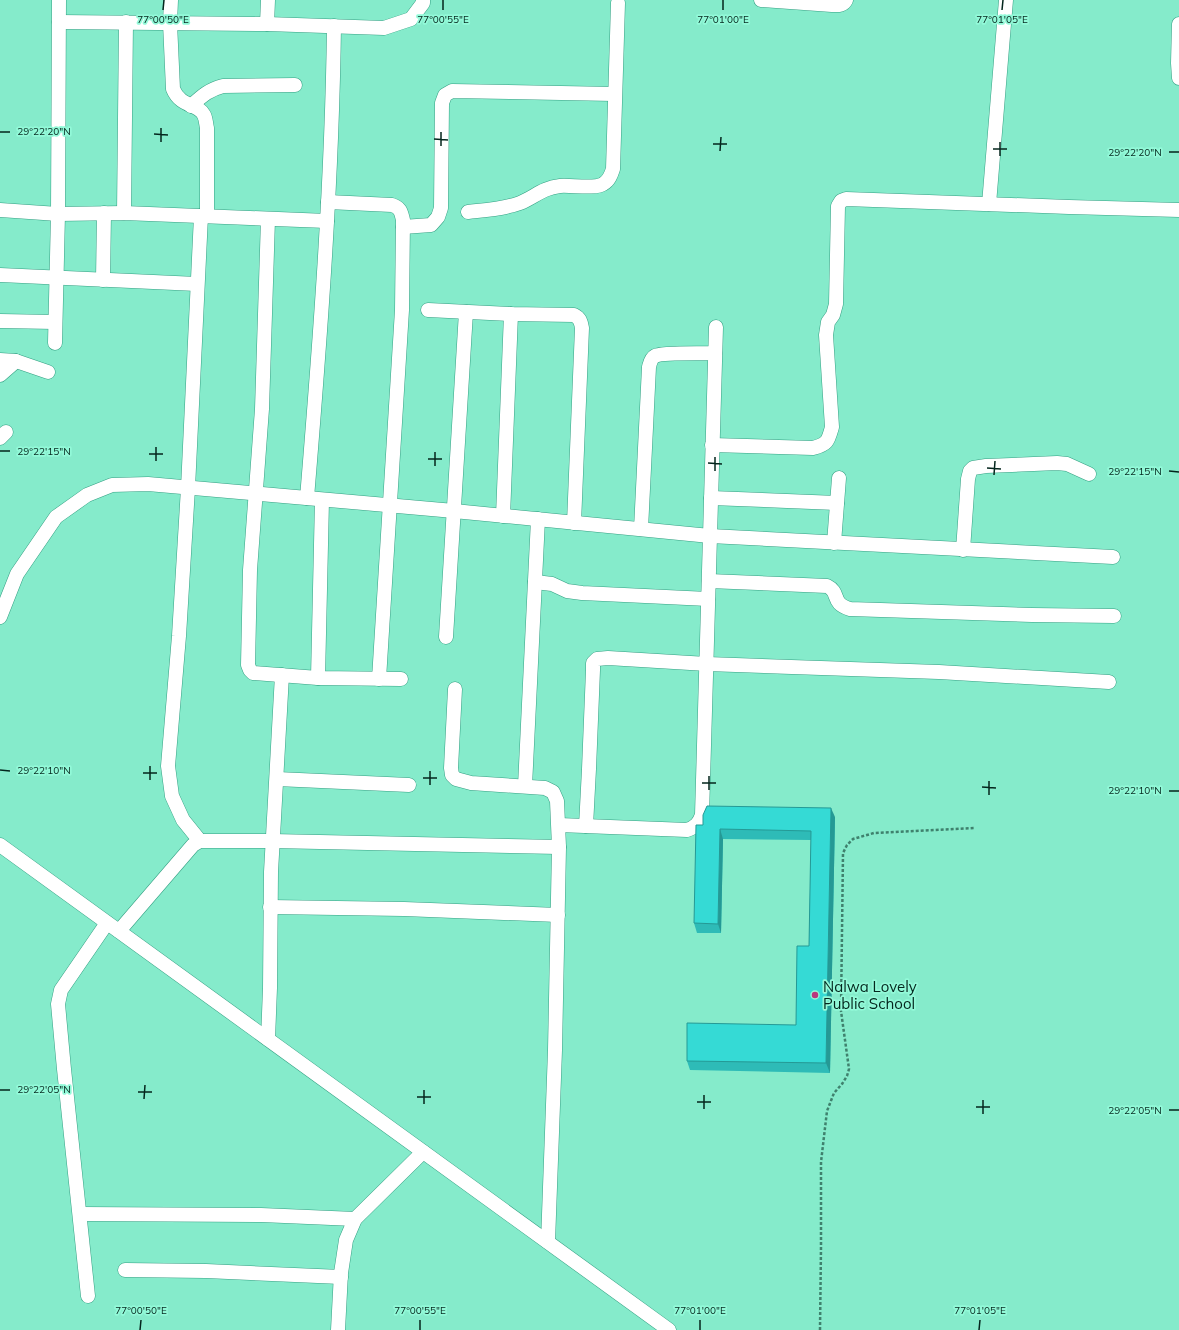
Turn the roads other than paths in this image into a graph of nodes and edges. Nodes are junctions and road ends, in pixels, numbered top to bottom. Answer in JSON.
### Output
{"nodes":[{"id":1,"x":59,"y":0,"type":"edge"},
{"id":2,"x":171,"y":0,"type":"edge"},
{"id":3,"x":268,"y":0,"type":"edge"},
{"id":4,"x":423,"y":0,"type":"edge"},
{"id":5,"x":761,"y":0,"type":"edge"},
{"id":6,"x":846,"y":0,"type":"edge"},
{"id":7,"x":1006,"y":0,"type":"edge"},
{"id":8,"x":618,"y":3,"type":"dead end"},
{"id":9,"x":59,"y":22,"type":"junction"},
{"id":10,"x":126,"y":22,"type":"junction"},
{"id":11,"x":170,"y":23,"type":"junction"},
{"id":12,"x":267,"y":24,"type":"junction"},
{"id":13,"x":1179,"y":24,"type":"edge"},
{"id":14,"x":334,"y":26,"type":"junction"},
{"id":15,"x":1179,"y":78,"type":"edge"},
{"id":16,"x":295,"y":86,"type":"dead end"},
{"id":17,"x":614,"y":94,"type":"junction"},
{"id":18,"x":191,"y":106,"type":"junction"},
{"id":19,"x":328,"y":202,"type":"junction"},
{"id":20,"x":989,"y":204,"type":"junction"},
{"id":21,"x":0,"y":210,"type":"edge"},
{"id":22,"x":1179,"y":210,"type":"edge"},
{"id":23,"x":468,"y":212,"type":"dead end"},
{"id":24,"x":104,"y":213,"type":"junction"},
{"id":25,"x":124,"y":213,"type":"junction"},
{"id":26,"x":58,"y":214,"type":"junction"},
{"id":27,"x":204,"y":216,"type":"junction"},
{"id":28,"x":268,"y":219,"type":"junction"},
{"id":29,"x":327,"y":220,"type":"junction"},
{"id":30,"x":403,"y":227,"type":"junction"},
{"id":31,"x":0,"y":275,"type":"edge"},
{"id":32,"x":56,"y":278,"type":"junction"},
{"id":33,"x":103,"y":280,"type":"junction"},
{"id":34,"x":197,"y":284,"type":"junction"},
{"id":35,"x":428,"y":310,"type":"dead end"},
{"id":36,"x":466,"y":312,"type":"junction"},
{"id":37,"x":511,"y":314,"type":"junction"},
{"id":38,"x":0,"y":321,"type":"edge"},
{"id":39,"x":55,"y":322,"type":"junction"},
{"id":40,"x":716,"y":327,"type":"dead end"},
{"id":41,"x":55,"y":343,"type":"dead end"},
{"id":42,"x":715,"y":354,"type":"junction"},
{"id":43,"x":0,"y":360,"type":"edge"},
{"id":44,"x":16,"y":361,"type":"junction"},
{"id":45,"x":48,"y":372,"type":"dead end"},
{"id":46,"x":0,"y":375,"type":"edge"},
{"id":47,"x":712,"y":445,"type":"junction"},
{"id":48,"x":1089,"y":474,"type":"dead end"},
{"id":49,"x":839,"y":478,"type":"dead end"},
{"id":50,"x":188,"y":488,"type":"junction"},
{"id":51,"x":256,"y":494,"type":"junction"},
{"id":52,"x":307,"y":498,"type":"junction"},
{"id":53,"x":711,"y":498,"type":"junction"},
{"id":54,"x":322,"y":500,"type":"junction"},
{"id":55,"x":838,"y":504,"type":"junction"},
{"id":56,"x":391,"y":506,"type":"junction"},
{"id":57,"x":454,"y":511,"type":"junction"},
{"id":58,"x":503,"y":516,"type":"junction"},
{"id":59,"x":538,"y":519,"type":"junction"},
{"id":60,"x":574,"y":523,"type":"junction"},
{"id":61,"x":641,"y":529,"type":"junction"},
{"id":62,"x":710,"y":536,"type":"junction"},
{"id":63,"x":834,"y":543,"type":"junction"},
{"id":64,"x":963,"y":550,"type":"junction"},
{"id":65,"x":1113,"y":557,"type":"dead end"},
{"id":66,"x":709,"y":580,"type":"junction"},
{"id":67,"x":535,"y":582,"type":"junction"},
{"id":68,"x":708,"y":599,"type":"junction"},
{"id":69,"x":1114,"y":616,"type":"dead end"},
{"id":70,"x":0,"y":617,"type":"edge"},
{"id":71,"x":446,"y":637,"type":"dead end"},
{"id":72,"x":707,"y":664,"type":"junction"},
{"id":73,"x":282,"y":675,"type":"junction"},
{"id":74,"x":318,"y":678,"type":"junction"},
{"id":75,"x":379,"y":679,"type":"junction"},
{"id":76,"x":401,"y":679,"type":"dead end"},
{"id":77,"x":1110,"y":682,"type":"dead end"},
{"id":78,"x":455,"y":689,"type":"dead end"},
{"id":79,"x":277,"y":779,"type":"junction"},
{"id":80,"x":409,"y":785,"type":"dead end"},
{"id":81,"x":525,"y":786,"type":"junction"},
{"id":82,"x":559,"y":825,"type":"junction"},
{"id":83,"x":586,"y":826,"type":"junction"},
{"id":84,"x":200,"y":841,"type":"junction"},
{"id":85,"x":272,"y":841,"type":"junction"},
{"id":86,"x":0,"y":845,"type":"edge"},
{"id":87,"x":559,"y":847,"type":"junction"},
{"id":88,"x":270,"y":907,"type":"junction"},
{"id":89,"x":558,"y":915,"type":"junction"},
{"id":90,"x":107,"y":923,"type":"junction"},
{"id":91,"x":119,"y":931,"type":"junction"},
{"id":92,"x":268,"y":1039,"type":"junction"},
{"id":93,"x":423,"y":1152,"type":"junction"},
{"id":94,"x":80,"y":1214,"type":"junction"},
{"id":95,"x":355,"y":1219,"type":"junction"},
{"id":96,"x":548,"y":1242,"type":"junction"},
{"id":97,"x":125,"y":1270,"type":"dead end"},
{"id":98,"x":340,"y":1277,"type":"junction"},
{"id":99,"x":88,"y":1296,"type":"dead end"},
{"id":100,"x":338,"y":1330,"type":"edge"},
{"id":101,"x":669,"y":1330,"type":"edge"}],
"edges":[{"from":1,"to":9,"type":"street"},
{"from":2,"to":11,"type":"street"},
{"from":3,"to":12,"type":"street"},
{"from":4,"to":14,"type":"street"},
{"from":5,"to":6,"type":"street"},
{"from":7,"to":20,"type":"street"},
{"from":8,"to":17,"type":"street"},
{"from":9,"to":10,"type":"street"},
{"from":9,"to":26,"type":"street"},
{"from":10,"to":11,"type":"street"},
{"from":10,"to":25,"type":"street"},
{"from":11,"to":12,"type":"street"},
{"from":11,"to":18,"type":"street"},
{"from":12,"to":14,"type":"street"},
{"from":13,"to":15,"type":"street"},
{"from":14,"to":19,"type":"street"},
{"from":16,"to":18,"type":"street"},
{"from":17,"to":23,"type":"street"},
{"from":17,"to":30,"type":"street"},
{"from":18,"to":27,"type":"street"},
{"from":19,"to":29,"type":"street"},
{"from":19,"to":30,"type":"street"},
{"from":20,"to":22,"type":"street"},
{"from":20,"to":47,"type":"street"},
{"from":21,"to":26,"type":"street"},
{"from":24,"to":25,"type":"street"},
{"from":24,"to":26,"type":"street"},
{"from":24,"to":33,"type":"street"},
{"from":25,"to":27,"type":"street"},
{"from":26,"to":32,"type":"street"},
{"from":27,"to":28,"type":"street"},
{"from":27,"to":34,"type":"street"},
{"from":28,"to":29,"type":"street"},
{"from":28,"to":51,"type":"street"},
{"from":29,"to":52,"type":"street"},
{"from":30,"to":56,"type":"street"},
{"from":31,"to":32,"type":"street"},
{"from":32,"to":33,"type":"street"},
{"from":32,"to":39,"type":"street"},
{"from":33,"to":34,"type":"street"},
{"from":34,"to":50,"type":"street"},
{"from":35,"to":36,"type":"street"},
{"from":36,"to":37,"type":"street"},
{"from":36,"to":57,"type":"street"},
{"from":37,"to":58,"type":"street"},
{"from":37,"to":60,"type":"street"},
{"from":38,"to":39,"type":"street"},
{"from":39,"to":41,"type":"street"},
{"from":40,"to":42,"type":"street"},
{"from":42,"to":47,"type":"street"},
{"from":42,"to":61,"type":"street"},
{"from":43,"to":44,"type":"street"},
{"from":44,"to":45,"type":"street"},
{"from":44,"to":46,"type":"street"},
{"from":47,"to":53,"type":"street"},
{"from":48,"to":64,"type":"street"},
{"from":49,"to":55,"type":"street"},
{"from":50,"to":51,"type":"street"},
{"from":50,"to":70,"type":"street"},
{"from":50,"to":84,"type":"street"},
{"from":51,"to":52,"type":"street"},
{"from":51,"to":73,"type":"street"},
{"from":52,"to":54,"type":"street"},
{"from":53,"to":55,"type":"street"},
{"from":53,"to":62,"type":"street"},
{"from":54,"to":56,"type":"street"},
{"from":54,"to":74,"type":"street"},
{"from":55,"to":63,"type":"street"},
{"from":56,"to":57,"type":"street"},
{"from":56,"to":75,"type":"street"},
{"from":57,"to":58,"type":"street"},
{"from":57,"to":71,"type":"street"},
{"from":58,"to":59,"type":"street"},
{"from":59,"to":60,"type":"street"},
{"from":59,"to":67,"type":"street"},
{"from":60,"to":61,"type":"street"},
{"from":61,"to":62,"type":"street"},
{"from":62,"to":63,"type":"street"},
{"from":62,"to":66,"type":"street"},
{"from":63,"to":64,"type":"street"},
{"from":64,"to":65,"type":"street"},
{"from":66,"to":68,"type":"street"},
{"from":66,"to":69,"type":"street"},
{"from":67,"to":68,"type":"street"},
{"from":67,"to":81,"type":"street"},
{"from":68,"to":72,"type":"street"},
{"from":72,"to":77,"type":"street"},
{"from":72,"to":83,"type":"street"},
{"from":72,"to":83,"type":"street"},
{"from":73,"to":74,"type":"street"},
{"from":73,"to":79,"type":"street"},
{"from":74,"to":75,"type":"street"},
{"from":75,"to":76,"type":"street"},
{"from":78,"to":81,"type":"street"},
{"from":79,"to":80,"type":"street"},
{"from":79,"to":85,"type":"street"},
{"from":81,"to":82,"type":"street"},
{"from":82,"to":83,"type":"street"},
{"from":82,"to":87,"type":"street"},
{"from":84,"to":85,"type":"street"},
{"from":84,"to":91,"type":"street"},
{"from":85,"to":87,"type":"street"},
{"from":85,"to":88,"type":"street"},
{"from":86,"to":90,"type":"street"},
{"from":87,"to":89,"type":"street"},
{"from":88,"to":89,"type":"street"},
{"from":88,"to":92,"type":"street"},
{"from":89,"to":96,"type":"street"},
{"from":90,"to":91,"type":"street"},
{"from":90,"to":94,"type":"street"},
{"from":91,"to":92,"type":"street"},
{"from":92,"to":93,"type":"street"},
{"from":93,"to":95,"type":"street"},
{"from":93,"to":96,"type":"street"},
{"from":94,"to":95,"type":"street"},
{"from":94,"to":99,"type":"street"},
{"from":95,"to":98,"type":"street"},
{"from":96,"to":101,"type":"street"},
{"from":97,"to":98,"type":"street"},
{"from":98,"to":100,"type":"street"}]}
